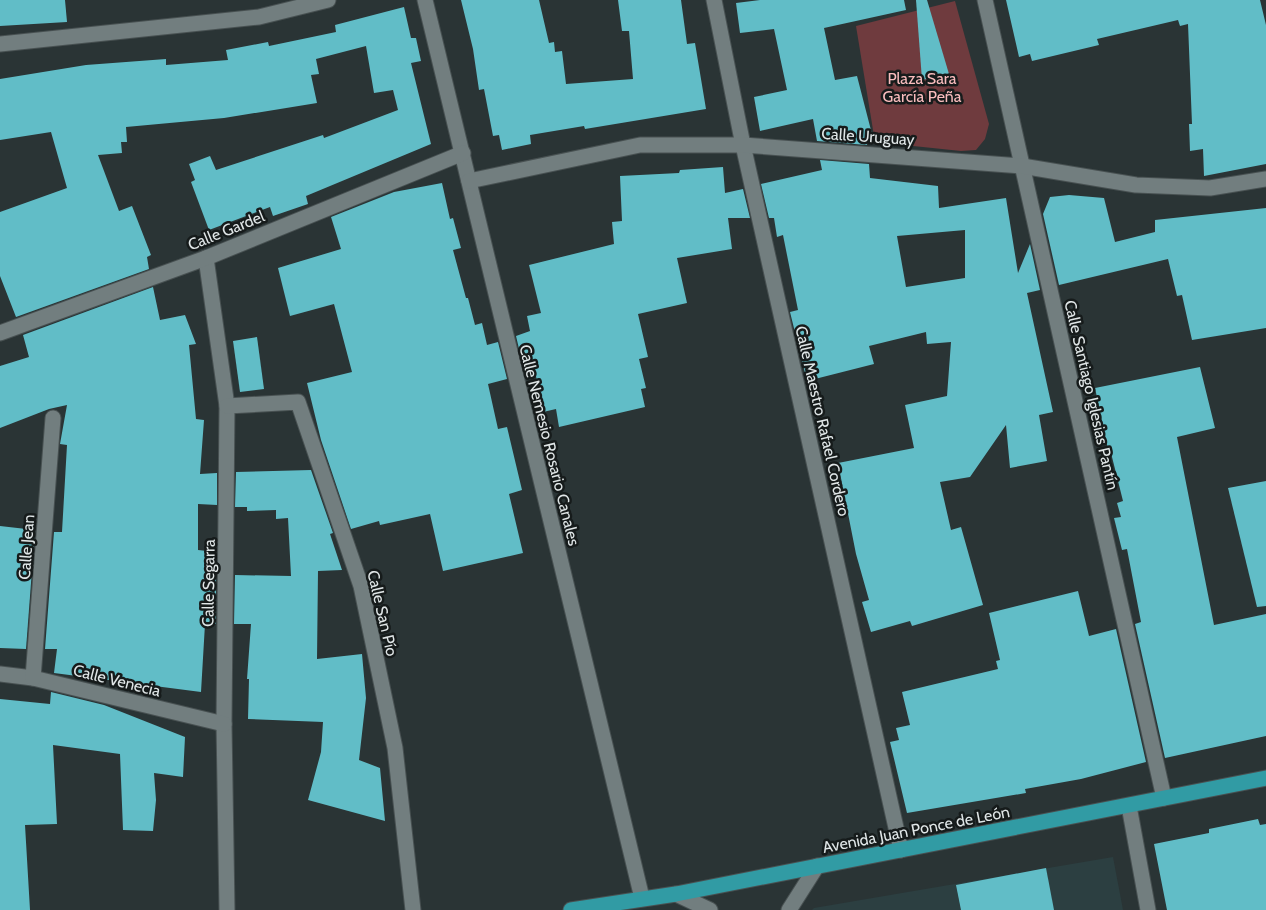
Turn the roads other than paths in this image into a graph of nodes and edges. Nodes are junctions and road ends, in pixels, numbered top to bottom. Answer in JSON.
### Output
{"nodes":[{"id":1,"x":328,"y":0,"type":"edge"},
{"id":2,"x":425,"y":0,"type":"edge"},
{"id":3,"x":714,"y":0,"type":"edge"},
{"id":4,"x":985,"y":0,"type":"edge"},
{"id":5,"x":0,"y":44,"type":"edge"},
{"id":6,"x":743,"y":144,"type":"junction"},
{"id":7,"x":463,"y":153,"type":"junction"},
{"id":8,"x":1022,"y":166,"type":"junction"},
{"id":9,"x":1266,"y":179,"type":"edge"},
{"id":10,"x":469,"y":181,"type":"junction"},
{"id":11,"x":206,"y":258,"type":"junction"},
{"id":12,"x":0,"y":333,"type":"edge"},
{"id":13,"x":227,"y":406,"type":"junction"},
{"id":14,"x":54,"y":418,"type":"dead end"},
{"id":15,"x":0,"y":674,"type":"edge"},
{"id":16,"x":33,"y":678,"type":"junction"},
{"id":17,"x":224,"y":724,"type":"junction"},
{"id":18,"x":1266,"y":778,"type":"edge"},
{"id":19,"x":1164,"y":798,"type":"junction"},
{"id":20,"x":1129,"y":806,"type":"junction"},
{"id":21,"x":901,"y":850,"type":"junction"},
{"id":22,"x":817,"y":866,"type":"junction"},
{"id":23,"x":676,"y":894,"type":"junction"},
{"id":24,"x":642,"y":898,"type":"junction"},
{"id":25,"x":227,"y":910,"type":"edge"},
{"id":26,"x":413,"y":910,"type":"edge"},
{"id":27,"x":571,"y":910,"type":"edge"},
{"id":28,"x":710,"y":910,"type":"edge"},
{"id":29,"x":789,"y":910,"type":"edge"},
{"id":30,"x":1148,"y":910,"type":"edge"}],
"edges":[{"from":1,"to":5,"type":"street"},
{"from":2,"to":7,"type":"street","name":"Calle Nemesio Rosario Canales"},
{"from":3,"to":6,"type":"street","name":"Calle Maestro Rafael Cordero"},
{"from":4,"to":8,"type":"street","name":"Calle Santiago Iglesias Pantín"},
{"from":6,"to":8,"type":"street","name":"Calle Uruguay"},
{"from":6,"to":10,"type":"street","name":"Calle Uruguay"},
{"from":6,"to":21,"type":"street","name":"Calle Maestro Rafael Cordero"},
{"from":7,"to":10,"type":"street","name":"Calle Nemesio Rosario Canales"},
{"from":7,"to":11,"type":"street","name":"Calle Gardel"},
{"from":8,"to":9,"type":"street","name":"Calle Uruguay"},
{"from":8,"to":19,"type":"street","name":"Calle Santiago Iglesias Pantín"},
{"from":10,"to":24,"type":"street","name":"Calle Nemesio Rosario Canales"},
{"from":11,"to":12,"type":"street","name":"Calle Gardel"},
{"from":11,"to":13,"type":"street","name":"Calle Segarra"},
{"from":13,"to":17,"type":"street","name":"Calle Segarra"},
{"from":13,"to":26,"type":"street","name":"Calle San Pío"},
{"from":14,"to":16,"type":"street","name":"Calle Jean"},
{"from":15,"to":16,"type":"street","name":"Calle Venecia"},
{"from":16,"to":17,"type":"street","name":"Calle Venecia"},
{"from":17,"to":25,"type":"street","name":"Calle Segarra"},
{"from":18,"to":19,"type":"main road","name":"Avenida Juan Ponce de León"},
{"from":19,"to":20,"type":"main road","name":"Avenida Juan Ponce de León"},
{"from":20,"to":21,"type":"main road","name":"Avenida Juan Ponce de León"},
{"from":20,"to":30,"type":"street"},
{"from":21,"to":22,"type":"main road","name":"Avenida Juan Ponce de León"},
{"from":22,"to":23,"type":"main road","name":"Avenida Juan Ponce de León"},
{"from":22,"to":29,"type":"street"},
{"from":23,"to":24,"type":"main road","name":"Avenida Juan Ponce de León"},
{"from":23,"to":28,"type":"street"},
{"from":24,"to":27,"type":"main road","name":"Avenida Juan Ponce de León"}]}
